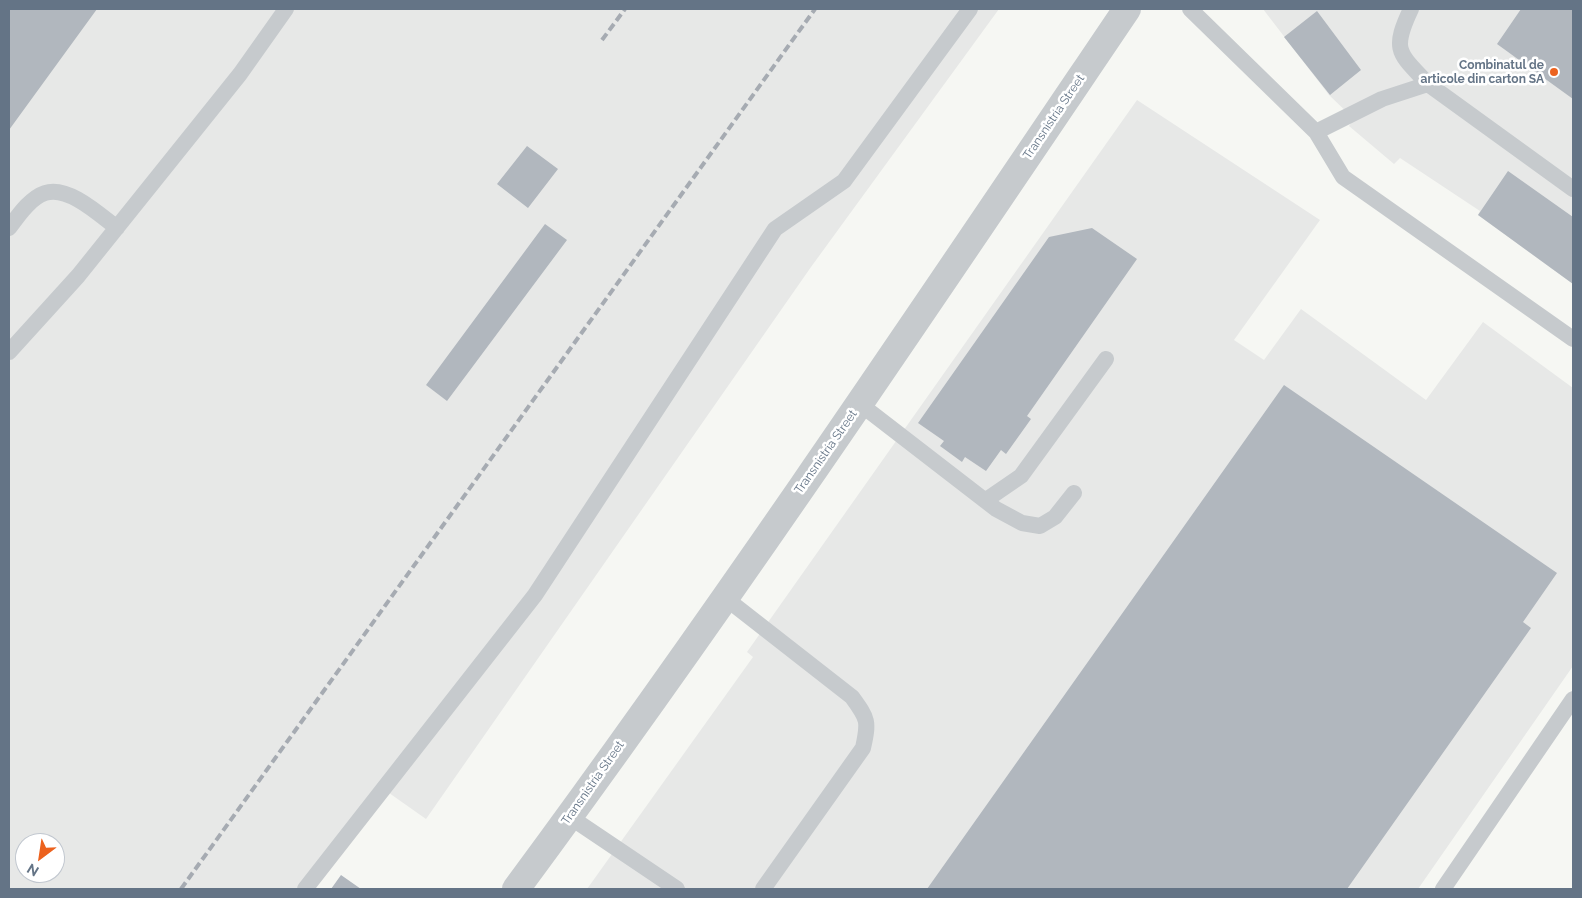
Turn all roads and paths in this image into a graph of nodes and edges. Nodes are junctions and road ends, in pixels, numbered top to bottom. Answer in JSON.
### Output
{"nodes":[{"id":1,"x":286,"y":9,"type":"edge"},
{"id":2,"x":970,"y":9,"type":"edge"},
{"id":3,"x":1127,"y":9,"type":"edge"},
{"id":4,"x":1190,"y":9,"type":"edge"},
{"id":5,"x":1411,"y":9,"type":"edge"},
{"id":6,"x":1428,"y":84,"type":"junction"},
{"id":7,"x":1316,"y":132,"type":"junction"},
{"id":8,"x":1573,"y":189,"type":"edge"},
{"id":9,"x":9,"y":228,"type":"edge"},
{"id":10,"x":117,"y":228,"type":"junction"},
{"id":11,"x":1573,"y":339,"type":"edge"},
{"id":12,"x":9,"y":352,"type":"edge"},
{"id":13,"x":1106,"y":359,"type":"dead end"},
{"id":14,"x":860,"y":404,"type":"junction"},
{"id":15,"x":1074,"y":493,"type":"dead end"},
{"id":16,"x":986,"y":500,"type":"junction"},
{"id":17,"x":724,"y":597,"type":"junction"},
{"id":18,"x":1573,"y":699,"type":"edge"},
{"id":19,"x":570,"y":817,"type":"junction"},
{"id":20,"x":306,"y":889,"type":"edge"},
{"id":21,"x":516,"y":889,"type":"edge"},
{"id":22,"x":677,"y":889,"type":"edge"},
{"id":23,"x":763,"y":889,"type":"edge"},
{"id":24,"x":1442,"y":889,"type":"edge"}],
"edges":[{"from":1,"to":10,"type":"lane"},
{"from":2,"to":20,"type":"lane"},
{"from":3,"to":14,"type":"street","name":"Transnistria Street"},
{"from":4,"to":7,"type":"lane"},
{"from":5,"to":6,"type":"lane"},
{"from":6,"to":7,"type":"lane"},
{"from":6,"to":8,"type":"lane"},
{"from":7,"to":11,"type":"lane"},
{"from":9,"to":10,"type":"lane"},
{"from":10,"to":12,"type":"lane"},
{"from":13,"to":16,"type":"lane"},
{"from":14,"to":16,"type":"lane"},
{"from":14,"to":17,"type":"street","name":"Transnistria Street"},
{"from":15,"to":16,"type":"lane"},
{"from":17,"to":19,"type":"street","name":"Transnistria Street"},
{"from":17,"to":23,"type":"lane"},
{"from":18,"to":24,"type":"lane"},
{"from":19,"to":21,"type":"street","name":"Transnistria Street"},
{"from":19,"to":22,"type":"lane"}]}
